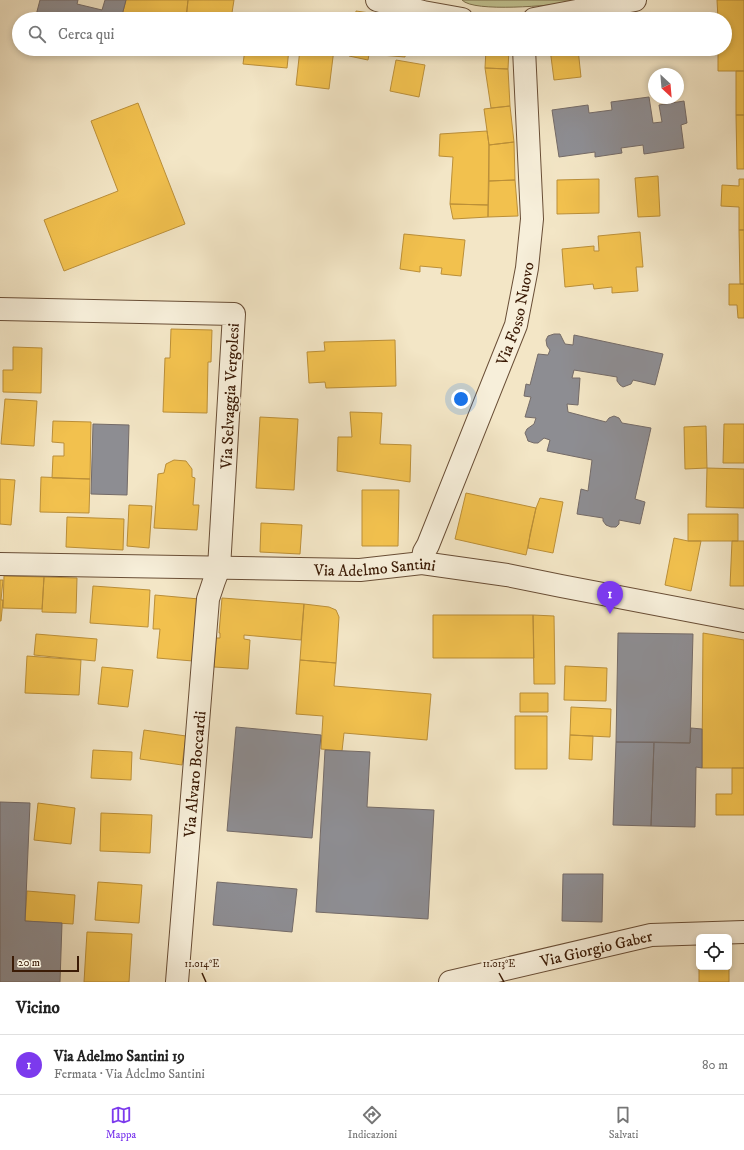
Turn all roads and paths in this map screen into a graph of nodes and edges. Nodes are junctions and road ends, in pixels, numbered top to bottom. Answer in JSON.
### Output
{"nodes":[{"id":1,"x":377,"y":0,"type":"edge"},
{"id":2,"x":635,"y":0,"type":"edge"},
{"id":3,"x":423,"y":12,"type":"edge"},
{"id":4,"x":571,"y":12,"type":"edge"},
{"id":5,"x":524,"y":56,"type":"edge"},
{"id":6,"x":0,"y":309,"type":"edge"},
{"id":7,"x":422,"y":563,"type":"junction"},
{"id":8,"x":0,"y":564,"type":"edge"},
{"id":9,"x":219,"y":568,"type":"junction"},
{"id":10,"x":744,"y":621,"type":"edge"},
{"id":11,"x":744,"y":932,"type":"edge"},
{"id":12,"x":177,"y":982,"type":"edge"},
{"id":13,"x":450,"y":982,"type":"edge"}],
"edges":[{"from":1,"to":3,"type":"street"},
{"from":2,"to":4,"type":"street"},
{"from":5,"to":7,"type":"street","name":"Via Fosso Nuovo"},
{"from":6,"to":9,"type":"street","name":"Via Selvaggia Vergolesi"},
{"from":7,"to":9,"type":"street","name":"Via Adelmo Santini"},
{"from":7,"to":10,"type":"street","name":"Via Adelmo Santini"},
{"from":8,"to":9,"type":"street","name":"Via Adelmo Santini"},
{"from":9,"to":12,"type":"street","name":"Via Alvaro Boccardi"},
{"from":11,"to":13,"type":"street","name":"Via Giorgio Gaber"}]}
